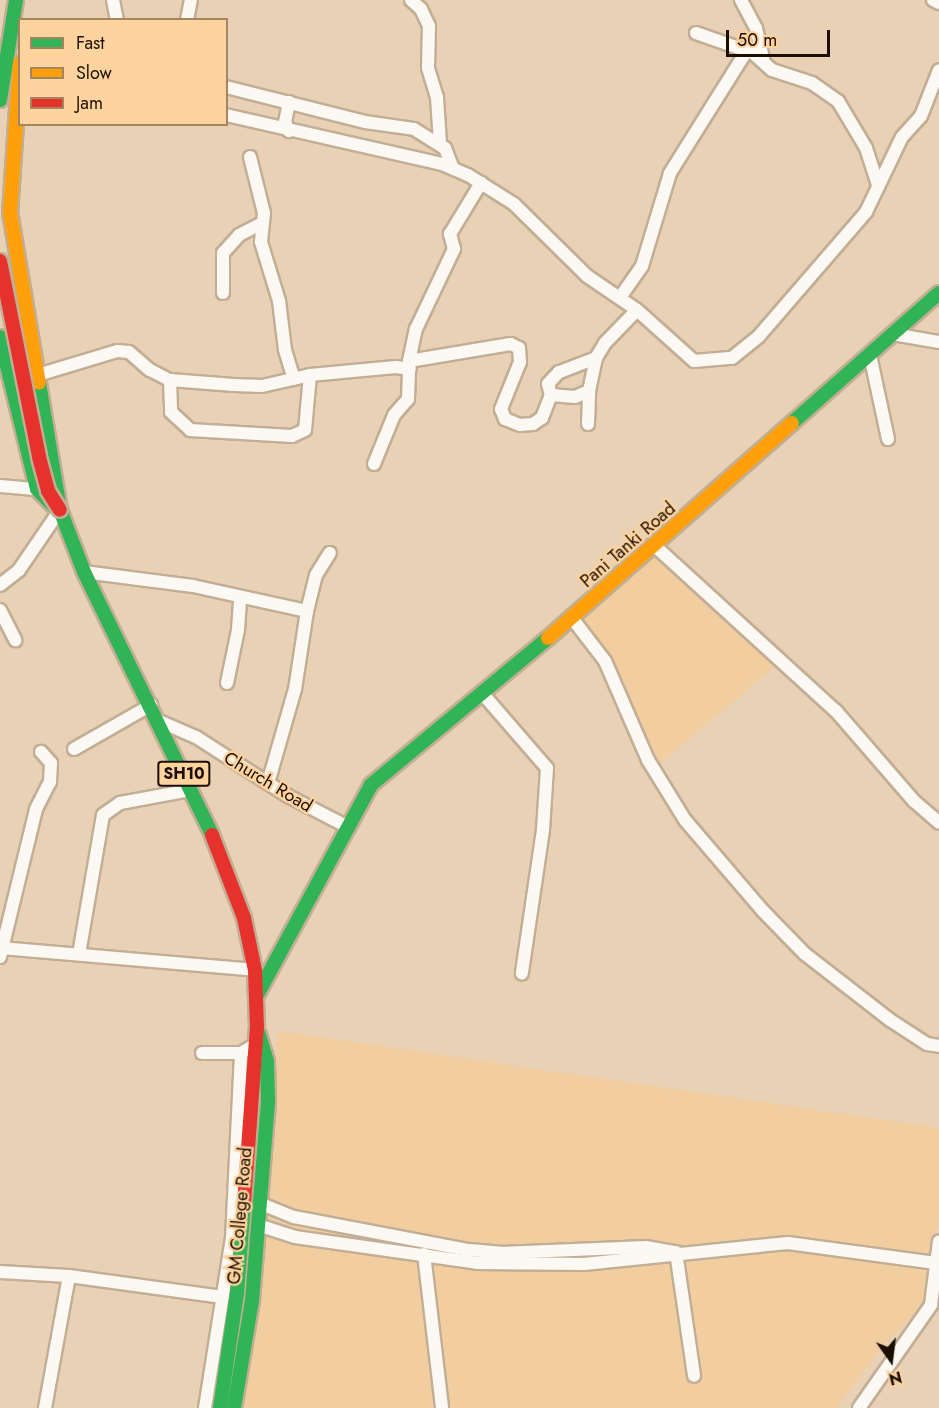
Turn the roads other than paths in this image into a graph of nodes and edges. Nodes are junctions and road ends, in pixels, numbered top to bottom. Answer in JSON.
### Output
{"nodes":[{"id":1,"x":5,"y":0,"type":"edge"},
{"id":2,"x":16,"y":0,"type":"edge"},
{"id":3,"x":27,"y":0,"type":"edge"},
{"id":4,"x":113,"y":0,"type":"edge"},
{"id":5,"x":191,"y":0,"type":"edge"},
{"id":6,"x":411,"y":0,"type":"edge"},
{"id":7,"x":741,"y":0,"type":"edge"},
{"id":8,"x":933,"y":0,"type":"edge"},
{"id":9,"x":939,"y":3,"type":"edge"},
{"id":10,"x":23,"y":18,"type":"edge"},
{"id":11,"x":117,"y":18,"type":"edge"},
{"id":12,"x":187,"y":18,"type":"edge"},
{"id":13,"x":0,"y":24,"type":"edge"},
{"id":14,"x":696,"y":33,"type":"dead end"},
{"id":15,"x":746,"y":52,"type":"junction"},
{"id":16,"x":763,"y":59,"type":"junction"},
{"id":17,"x":939,"y":70,"type":"edge"},
{"id":18,"x":228,"y":87,"type":"edge"},
{"id":19,"x":18,"y":88,"type":"edge"},
{"id":20,"x":0,"y":100,"type":"edge"},
{"id":21,"x":289,"y":102,"type":"junction"},
{"id":22,"x":228,"y":115,"type":"edge"},
{"id":23,"x":289,"y":130,"type":"junction"},
{"id":24,"x":440,"y":144,"type":"junction"},
{"id":25,"x":250,"y":157,"type":"dead end"},
{"id":26,"x":453,"y":169,"type":"junction"},
{"id":27,"x":481,"y":183,"type":"junction"},
{"id":28,"x":878,"y":186,"type":"junction"},
{"id":29,"x":261,"y":224,"type":"junction"},
{"id":30,"x":6,"y":231,"type":"edge"},
{"id":31,"x":0,"y":261,"type":"edge"},
{"id":32,"x":222,"y":292,"type":"dead end"},
{"id":33,"x":939,"y":293,"type":"edge"},
{"id":34,"x":621,"y":296,"type":"junction"},
{"id":35,"x":637,"y":310,"type":"junction"},
{"id":36,"x":893,"y":334,"type":"junction"},
{"id":37,"x":0,"y":337,"type":"edge"},
{"id":38,"x":939,"y":342,"type":"edge"},
{"id":39,"x":870,"y":355,"type":"junction"},
{"id":40,"x":596,"y":358,"type":"junction"},
{"id":41,"x":410,"y":365,"type":"junction"},
{"id":42,"x":37,"y":375,"type":"junction"},
{"id":43,"x":310,"y":375,"type":"junction"},
{"id":44,"x":294,"y":379,"type":"junction"},
{"id":45,"x":170,"y":380,"type":"junction"},
{"id":46,"x":10,"y":383,"type":"junction"},
{"id":47,"x":589,"y":391,"type":"junction"},
{"id":48,"x":551,"y":395,"type":"junction"},
{"id":49,"x":588,"y":424,"type":"dead end"},
{"id":50,"x":888,"y":439,"type":"dead end"},
{"id":51,"x":374,"y":464,"type":"dead end"},
{"id":52,"x":0,"y":486,"type":"edge"},
{"id":53,"x":37,"y":489,"type":"junction"},
{"id":54,"x":60,"y":510,"type":"junction"},
{"id":55,"x":655,"y":546,"type":"junction"},
{"id":56,"x":330,"y":553,"type":"dead end"},
{"id":57,"x":84,"y":572,"type":"junction"},
{"id":58,"x":0,"y":585,"type":"edge"},
{"id":59,"x":240,"y":599,"type":"junction"},
{"id":60,"x":0,"y":610,"type":"edge"},
{"id":61,"x":307,"y":611,"type":"junction"},
{"id":62,"x":572,"y":618,"type":"junction"},
{"id":63,"x":15,"y":640,"type":"dead end"},
{"id":64,"x":227,"y":683,"type":"dead end"},
{"id":65,"x":482,"y":693,"type":"junction"},
{"id":66,"x":151,"y":705,"type":"junction"},
{"id":67,"x":159,"y":721,"type":"junction"},
{"id":68,"x":74,"y":749,"type":"dead end"},
{"id":69,"x":41,"y":752,"type":"dead end"},
{"id":70,"x":268,"y":783,"type":"junction"},
{"id":71,"x":190,"y":790,"type":"junction"},
{"id":72,"x":939,"y":823,"type":"edge"},
{"id":73,"x":346,"y":826,"type":"junction"},
{"id":74,"x":1,"y":951,"type":"edge"},
{"id":75,"x":79,"y":954,"type":"junction"},
{"id":76,"x":255,"y":970,"type":"junction"},
{"id":77,"x":522,"y":973,"type":"dead end"},
{"id":78,"x":256,"y":997,"type":"junction"},
{"id":79,"x":257,"y":1026,"type":"junction"},
{"id":80,"x":939,"y":1046,"type":"edge"},
{"id":81,"x":250,"y":1050,"type":"junction"},
{"id":82,"x":202,"y":1053,"type":"dead end"},
{"id":83,"x":259,"y":1203,"type":"junction"},
{"id":84,"x":258,"y":1224,"type":"junction"},
{"id":85,"x":939,"y":1241,"type":"edge"},
{"id":86,"x":676,"y":1252,"type":"junction"},
{"id":87,"x":424,"y":1254,"type":"junction"},
{"id":88,"x":936,"y":1263,"type":"junction"},
{"id":89,"x":0,"y":1272,"type":"edge"},
{"id":90,"x":69,"y":1276,"type":"junction"},
{"id":91,"x":223,"y":1297,"type":"junction"},
{"id":92,"x":935,"y":1309,"type":"edge"},
{"id":93,"x":694,"y":1376,"type":"dead end"},
{"id":94,"x":45,"y":1408,"type":"edge"},
{"id":95,"x":206,"y":1408,"type":"edge"},
{"id":96,"x":220,"y":1408,"type":"edge"},
{"id":97,"x":234,"y":1408,"type":"edge"},
{"id":98,"x":442,"y":1408,"type":"edge"},
{"id":99,"x":859,"y":1408,"type":"edge"}],
"edges":[{"from":1,"to":13,"type":"main road"},
{"from":2,"to":20,"type":"main road"},
{"from":3,"to":10,"type":"main road"},
{"from":4,"to":11,"type":"street"},
{"from":5,"to":12,"type":"street"},
{"from":6,"to":24,"type":"street"},
{"from":7,"to":16,"type":"street"},
{"from":8,"to":9,"type":"street"},
{"from":14,"to":15,"type":"street"},
{"from":15,"to":16,"type":"street"},
{"from":15,"to":34,"type":"street"},
{"from":16,"to":28,"type":"street"},
{"from":17,"to":28,"type":"street"},
{"from":18,"to":21,"type":"street"},
{"from":19,"to":30,"type":"main road"},
{"from":21,"to":23,"type":"street"},
{"from":21,"to":24,"type":"street"},
{"from":22,"to":23,"type":"street"},
{"from":23,"to":26,"type":"street"},
{"from":24,"to":26,"type":"street"},
{"from":25,"to":29,"type":"street"},
{"from":26,"to":27,"type":"street"},
{"from":27,"to":34,"type":"street"},
{"from":27,"to":41,"type":"street"},
{"from":28,"to":35,"type":"street"},
{"from":29,"to":32,"type":"street"},
{"from":29,"to":44,"type":"street"},
{"from":30,"to":42,"type":"main road"},
{"from":31,"to":54,"type":"main road","bridge":true},
{"from":33,"to":36,"type":"main road","name":"Pani Tanki Road"},
{"from":34,"to":35,"type":"street"},
{"from":35,"to":40,"type":"street"},
{"from":36,"to":38,"type":"street"},
{"from":36,"to":39,"type":"main road","name":"Pani Tanki Road"},
{"from":37,"to":46,"type":"main road"},
{"from":39,"to":50,"type":"street"},
{"from":39,"to":55,"type":"main road","name":"Pani Tanki Road"},
{"from":40,"to":47,"type":"street"},
{"from":40,"to":48,"type":"street"},
{"from":41,"to":43,"type":"street"},
{"from":41,"to":48,"type":"street"},
{"from":41,"to":51,"type":"street"},
{"from":42,"to":45,"type":"street"},
{"from":42,"to":46,"type":"street"},
{"from":42,"to":54,"type":"main road"},
{"from":43,"to":44,"type":"street"},
{"from":43,"to":45,"type":"street"},
{"from":44,"to":45,"type":"street"},
{"from":46,"to":53,"type":"main road"},
{"from":47,"to":48,"type":"street"},
{"from":47,"to":49,"type":"street"},
{"from":52,"to":53,"type":"street"},
{"from":53,"to":54,"type":"main road","number":"SH10"},
{"from":54,"to":57,"type":"main road","number":"SH10"},
{"from":54,"to":58,"type":"street"},
{"from":55,"to":62,"type":"main road","name":"Pani Tanki Road"},
{"from":55,"to":72,"type":"street"},
{"from":56,"to":61,"type":"street"},
{"from":57,"to":59,"type":"street"},
{"from":57,"to":66,"type":"main road","number":"SH10"},
{"from":59,"to":61,"type":"street"},
{"from":59,"to":64,"type":"street"},
{"from":60,"to":63,"type":"street"},
{"from":61,"to":70,"type":"street"},
{"from":62,"to":65,"type":"main road","name":"Pani Tanki Road"},
{"from":62,"to":80,"type":"street"},
{"from":65,"to":73,"type":"main road","name":"Pani Tanki Road"},
{"from":65,"to":77,"type":"street"},
{"from":66,"to":67,"type":"main road","number":"SH10"},
{"from":66,"to":68,"type":"street"},
{"from":67,"to":70,"type":"street","name":"Church Road"},
{"from":67,"to":71,"type":"main road","number":"SH10"},
{"from":69,"to":74,"type":"street"},
{"from":70,"to":73,"type":"street","name":"Church Road"},
{"from":71,"to":75,"type":"street"},
{"from":71,"to":76,"type":"main road","number":"SH10"},
{"from":73,"to":78,"type":"main road"},
{"from":74,"to":75,"type":"street"},
{"from":75,"to":76,"type":"street"},
{"from":76,"to":78,"type":"main road","number":"SH10"},
{"from":78,"to":79,"type":"main road","number":"SH10"},
{"from":79,"to":81,"type":"main road","number":"SH10"},
{"from":79,"to":83,"type":"main road","name":"GM College Road"},
{"from":81,"to":82,"type":"street"},
{"from":81,"to":91,"type":"street"},
{"from":81,"to":96,"type":"main road","number":"SH10"},
{"from":83,"to":84,"type":"main road","name":"GM College Road"},
{"from":83,"to":86,"type":"street"},
{"from":84,"to":87,"type":"street"},
{"from":84,"to":97,"type":"main road","name":"GM College Road"},
{"from":85,"to":88,"type":"street"},
{"from":86,"to":87,"type":"street"},
{"from":86,"to":88,"type":"street"},
{"from":86,"to":93,"type":"street"},
{"from":87,"to":98,"type":"street"},
{"from":88,"to":92,"type":"street"},
{"from":89,"to":90,"type":"street"},
{"from":90,"to":91,"type":"street"},
{"from":90,"to":94,"type":"street"},
{"from":91,"to":95,"type":"street"},
{"from":92,"to":99,"type":"street"}]}
